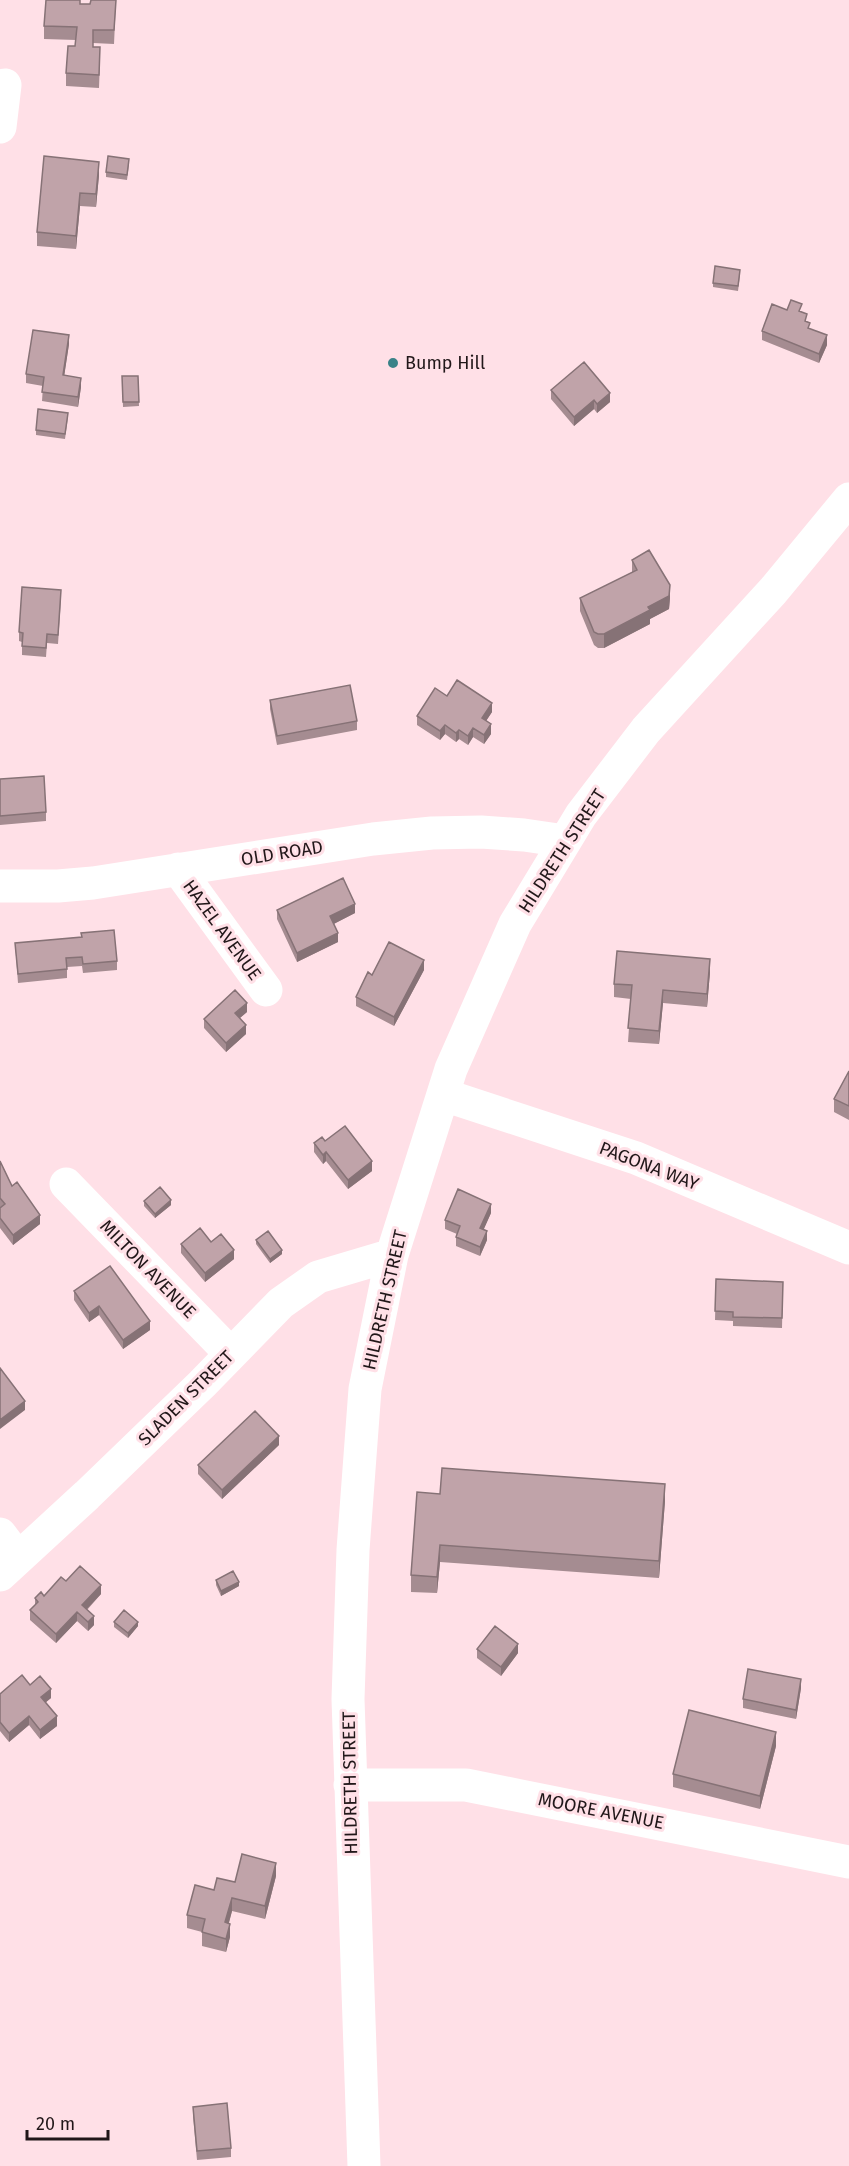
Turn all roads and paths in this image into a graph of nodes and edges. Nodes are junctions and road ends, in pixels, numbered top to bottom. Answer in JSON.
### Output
{"nodes":[{"id":1,"x":6,"y":85,"type":"dead end"},
{"id":2,"x":0,"y":127,"type":"edge"},
{"id":3,"x":849,"y":499,"type":"edge"},
{"id":4,"x":565,"y":841,"type":"junction"},
{"id":5,"x":178,"y":870,"type":"junction"},
{"id":6,"x":0,"y":886,"type":"edge"},
{"id":7,"x":266,"y":990,"type":"dead end"},
{"id":8,"x":444,"y":1095,"type":"junction"},
{"id":9,"x":66,"y":1184,"type":"dead end"},
{"id":10,"x":849,"y":1248,"type":"edge"},
{"id":11,"x":392,"y":1255,"type":"junction"},
{"id":12,"x":231,"y":1354,"type":"junction"},
{"id":13,"x":6,"y":1556,"type":"edge"},
{"id":14,"x":350,"y":1785,"type":"junction"},
{"id":15,"x":849,"y":1862,"type":"edge"},
{"id":16,"x":364,"y":2166,"type":"edge"}],
"edges":[{"from":1,"to":2,"type":"street"},
{"from":3,"to":4,"type":"street","name":"HILDRETH STREET"},
{"from":4,"to":5,"type":"street","name":"OLD ROAD"},
{"from":4,"to":8,"type":"street","name":"HILDRETH STREET"},
{"from":5,"to":6,"type":"street","name":"OLD ROAD"},
{"from":5,"to":7,"type":"street","name":"HAZEL AVENUE"},
{"from":8,"to":10,"type":"street","name":"PAGONA WAY"},
{"from":8,"to":11,"type":"street","name":"HILDRETH STREET"},
{"from":9,"to":12,"type":"street","name":"MILTON AVENUE"},
{"from":11,"to":12,"type":"street","name":"SLADEN STREET"},
{"from":11,"to":14,"type":"street","name":"HILDRETH STREET"},
{"from":12,"to":13,"type":"street","name":"SLADEN STREET"},
{"from":14,"to":15,"type":"street","name":"MOORE AVENUE"},
{"from":14,"to":16,"type":"street","name":"HILDRETH STREET"}]}
